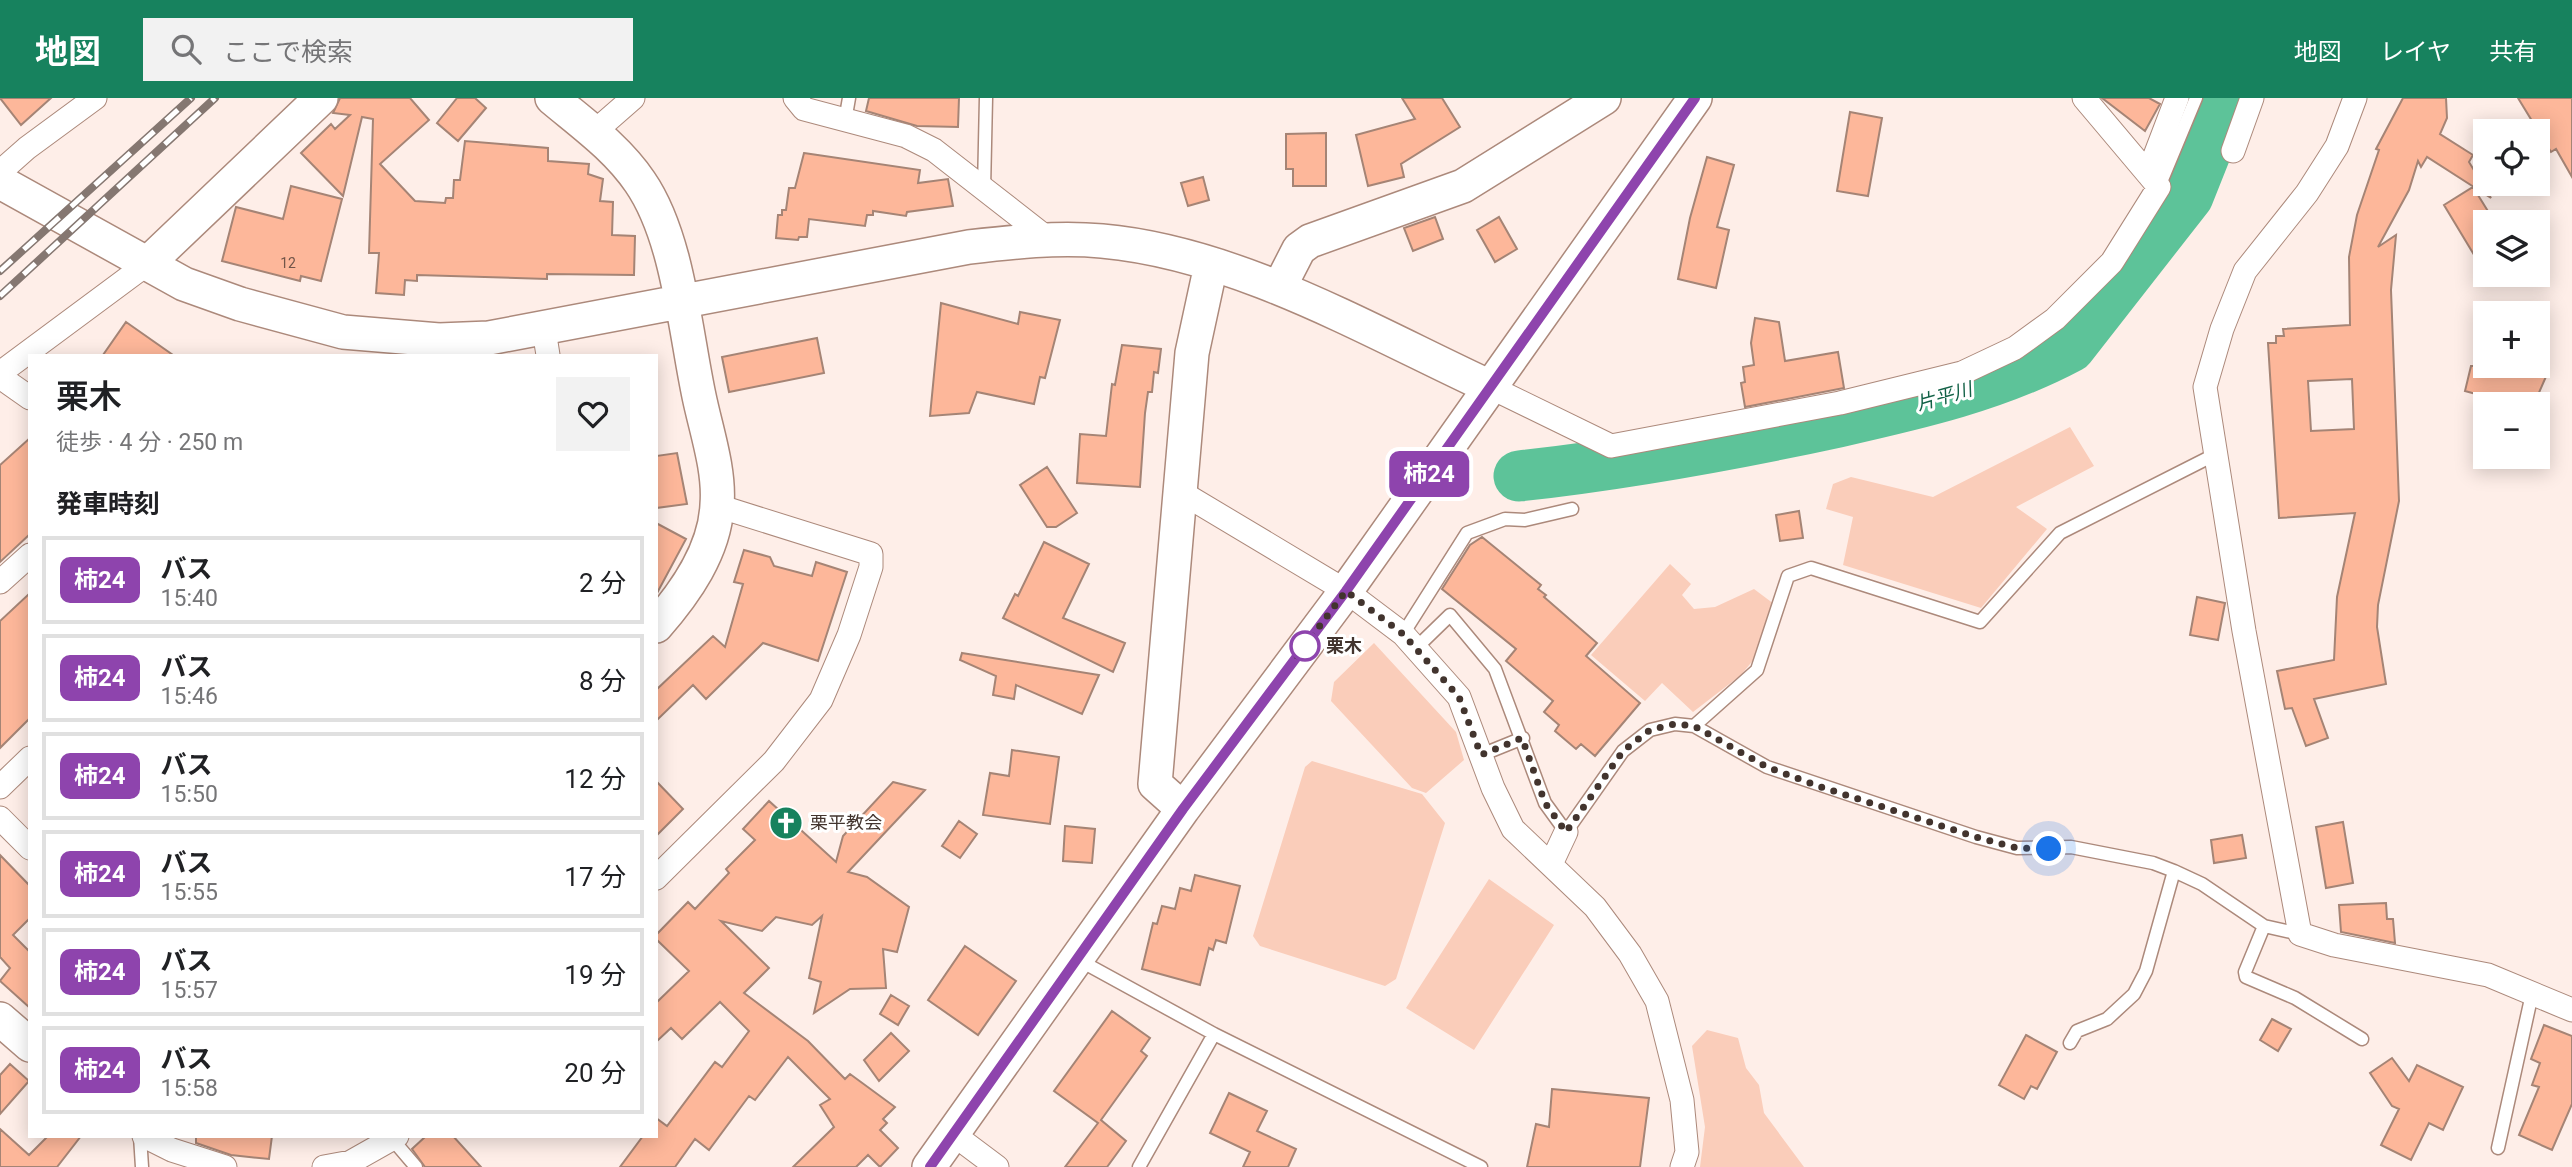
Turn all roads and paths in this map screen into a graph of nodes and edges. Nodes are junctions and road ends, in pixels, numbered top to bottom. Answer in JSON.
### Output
{"nodes":[{"id":1,"x":95,"y":98,"type":"edge"},
{"id":2,"x":321,"y":98,"type":"edge"},
{"id":3,"x":552,"y":98,"type":"edge"},
{"id":4,"x":633,"y":98,"type":"edge"},
{"id":5,"x":795,"y":98,"type":"edge"},
{"id":6,"x":849,"y":98,"type":"edge"},
{"id":7,"x":986,"y":98,"type":"edge"},
{"id":8,"x":1604,"y":98,"type":"edge"},
{"id":9,"x":1695,"y":98,"type":"edge"},
{"id":10,"x":2084,"y":98,"type":"edge"},
{"id":11,"x":2177,"y":98,"type":"edge"},
{"id":12,"x":2196,"y":98,"type":"edge"},
{"id":13,"x":2252,"y":98,"type":"edge"},
{"id":14,"x":2355,"y":98,"type":"edge"},
{"id":15,"x":845,"y":121,"type":"junction"},
{"id":16,"x":593,"y":133,"type":"junction"},
{"id":17,"x":2233,"y":151,"type":"dead end"},
{"id":18,"x":0,"y":172,"type":"edge"},
{"id":19,"x":2154,"y":180,"type":"junction"},
{"id":20,"x":0,"y":182,"type":"edge"},
{"id":21,"x":984,"y":189,"type":"junction"},
{"id":22,"x":1047,"y":238,"type":"junction"},
{"id":23,"x":147,"y":264,"type":"junction"},
{"id":24,"x":1211,"y":265,"type":"junction"},
{"id":25,"x":1279,"y":288,"type":"junction"},
{"id":26,"x":679,"y":302,"type":"junction"},
{"id":27,"x":546,"y":343,"type":"edge"},
{"id":28,"x":0,"y":375,"type":"edge"},
{"id":29,"x":1490,"y":387,"type":"junction"},
{"id":30,"x":28,"y":396,"type":"edge"},
{"id":31,"x":2214,"y":455,"type":"junction"},
{"id":32,"x":1179,"y":491,"type":"junction"},
{"id":33,"x":718,"y":506,"type":"junction"},
{"id":34,"x":1572,"y":509,"type":"dead end"},
{"id":35,"x":28,"y":557,"type":"edge"},
{"id":36,"x":0,"y":582,"type":"edge"},
{"id":37,"x":1346,"y":591,"type":"junction"},
{"id":38,"x":658,"y":624,"type":"edge"},
{"id":39,"x":1409,"y":641,"type":"junction"},
{"id":40,"x":1694,"y":726,"type":"junction"},
{"id":41,"x":1522,"y":738,"type":"junction"},
{"id":42,"x":1481,"y":755,"type":"junction"},
{"id":43,"x":28,"y":760,"type":"edge"},
{"id":44,"x":0,"y":787,"type":"edge"},
{"id":45,"x":1183,"y":809,"type":"junction"},
{"id":46,"x":0,"y":818,"type":"edge"},
{"id":47,"x":1566,"y":832,"type":"junction"},
{"id":48,"x":28,"y":846,"type":"edge"},
{"id":49,"x":1551,"y":864,"type":"junction"},
{"id":50,"x":2174,"y":871,"type":"junction"},
{"id":51,"x":658,"y":876,"type":"edge"},
{"id":52,"x":2264,"y":926,"type":"junction"},
{"id":53,"x":2300,"y":934,"type":"junction"},
{"id":54,"x":1077,"y":959,"type":"junction"},
{"id":55,"x":2532,"y":994,"type":"junction"},
{"id":56,"x":2572,"y":1010,"type":"edge"},
{"id":57,"x":1214,"y":1034,"type":"junction"},
{"id":58,"x":2362,"y":1039,"type":"dead end"},
{"id":59,"x":2070,"y":1043,"type":"dead end"},
{"id":60,"x":953,"y":1134,"type":"junction"},
{"id":61,"x":142,"y":1138,"type":"edge"},
{"id":62,"x":146,"y":1138,"type":"edge"},
{"id":63,"x":395,"y":1138,"type":"edge"},
{"id":64,"x":2498,"y":1148,"type":"dead end"},
{"id":65,"x":142,"y":1167,"type":"edge"},
{"id":66,"x":225,"y":1167,"type":"edge"},
{"id":67,"x":324,"y":1167,"type":"edge"},
{"id":68,"x":416,"y":1167,"type":"edge"},
{"id":69,"x":929,"y":1167,"type":"edge"},
{"id":70,"x":997,"y":1167,"type":"edge"},
{"id":71,"x":1139,"y":1167,"type":"edge"},
{"id":72,"x":1481,"y":1167,"type":"edge"},
{"id":73,"x":1682,"y":1167,"type":"edge"}],
"edges":[{"from":1,"to":18,"type":"street"},
{"from":2,"to":23,"type":"street"},
{"from":3,"to":16,"type":"street"},
{"from":4,"to":16,"type":"street"},
{"from":5,"to":15,"type":"street"},
{"from":6,"to":15,"type":"lane"},
{"from":7,"to":21,"type":"lane"},
{"from":8,"to":25,"type":"street"},
{"from":9,"to":29,"type":"street"},
{"from":10,"to":19,"type":"street"},
{"from":11,"to":19,"type":"street"},
{"from":12,"to":19,"type":"lane"},
{"from":13,"to":17,"type":"street"},
{"from":14,"to":31,"type":"street"},
{"from":15,"to":21,"type":"street"},
{"from":16,"to":26,"type":"street"},
{"from":19,"to":29,"type":"street"},
{"from":20,"to":23,"type":"street"},
{"from":21,"to":22,"type":"street"},
{"from":22,"to":24,"type":"street"},
{"from":22,"to":26,"type":"street"},
{"from":23,"to":27,"type":"street"},
{"from":23,"to":28,"type":"street"},
{"from":24,"to":25,"type":"street"},
{"from":24,"to":32,"type":"street"},
{"from":25,"to":29,"type":"street"},
{"from":26,"to":27,"type":"street"},
{"from":26,"to":33,"type":"street"},
{"from":28,"to":30,"type":"street"},
{"from":29,"to":37,"type":"street"},
{"from":31,"to":40,"type":"lane"},
{"from":31,"to":53,"type":"street"},
{"from":32,"to":37,"type":"street"},
{"from":32,"to":45,"type":"street"},
{"from":33,"to":38,"type":"street"},
{"from":33,"to":51,"type":"street"},
{"from":34,"to":39,"type":"lane"},
{"from":35,"to":36,"type":"street"},
{"from":37,"to":39,"type":"street"},
{"from":37,"to":45,"type":"street"},
{"from":39,"to":41,"type":"lane"},
{"from":39,"to":42,"type":"street"},
{"from":40,"to":47,"type":"lane"},
{"from":40,"to":50,"type":"lane"},
{"from":41,"to":42,"type":"lane"},
{"from":41,"to":47,"type":"lane"},
{"from":42,"to":49,"type":"street"},
{"from":43,"to":44,"type":"street"},
{"from":45,"to":54,"type":"street"},
{"from":46,"to":48,"type":"street"},
{"from":47,"to":49,"type":"street"},
{"from":49,"to":73,"type":"street"},
{"from":50,"to":52,"type":"lane"},
{"from":50,"to":59,"type":"lane"},
{"from":52,"to":53,"type":"lane"},
{"from":52,"to":58,"type":"lane"},
{"from":53,"to":55,"type":"street"},
{"from":54,"to":57,"type":"lane"},
{"from":54,"to":60,"type":"street"},
{"from":55,"to":56,"type":"street"},
{"from":55,"to":64,"type":"lane"},
{"from":57,"to":71,"type":"lane"},
{"from":57,"to":72,"type":"lane"},
{"from":60,"to":69,"type":"street"},
{"from":60,"to":70,"type":"street"},
{"from":61,"to":65,"type":"lane"},
{"from":62,"to":66,"type":"street"},
{"from":63,"to":67,"type":"street"},
{"from":63,"to":68,"type":"lane"}]}
